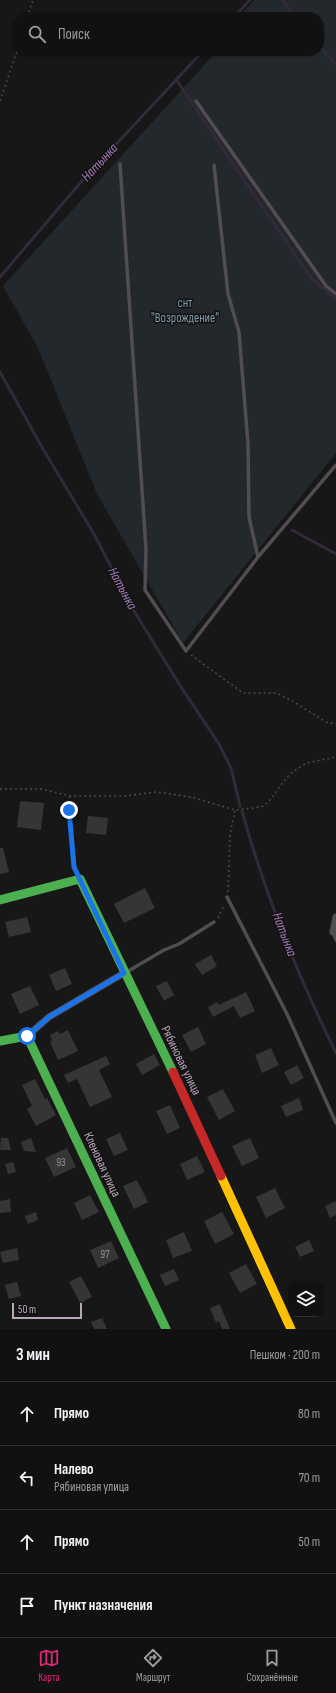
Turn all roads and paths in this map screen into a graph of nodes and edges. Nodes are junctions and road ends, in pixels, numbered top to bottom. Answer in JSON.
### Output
{"nodes":[{"id":1,"x":33,"y":0,"type":"edge"},
{"id":2,"x":29,"y":12,"type":"edge"},
{"id":3,"x":15,"y":56,"type":"edge"},
{"id":4,"x":0,"y":101,"type":"edge"},
{"id":5,"x":196,"y":101,"type":"dead end"},
{"id":6,"x":120,"y":164,"type":"dead end"},
{"id":7,"x":214,"y":165,"type":"dead end"},
{"id":8,"x":336,"y":294,"type":"edge"},
{"id":9,"x":336,"y":465,"type":"edge"},
{"id":10,"x":258,"y":557,"type":"junction"},
{"id":11,"x":186,"y":651,"type":"junction"},
{"id":12,"x":336,"y":724,"type":"edge"},
{"id":13,"x":336,"y":756,"type":"edge"},
{"id":14,"x":0,"y":789,"type":"edge"},
{"id":15,"x":70,"y":796,"type":"junction"},
{"id":16,"x":235,"y":810,"type":"junction"},
{"id":17,"x":80,"y":879,"type":"junction"},
{"id":18,"x":227,"y":897,"type":"junction"},
{"id":19,"x":0,"y":900,"type":"edge"},
{"id":20,"x":336,"y":917,"type":"edge"},
{"id":21,"x":214,"y":922,"type":"joint"},
{"id":22,"x":333,"y":932,"type":"joint"},
{"id":23,"x":336,"y":940,"type":"edge"},
{"id":24,"x":124,"y":973,"type":"junction"},
{"id":25,"x":27,"y":1036,"type":"junction"},
{"id":26,"x":0,"y":1042,"type":"edge"},
{"id":27,"x":336,"y":1123,"type":"edge"},
{"id":28,"x":166,"y":1329,"type":"edge"},
{"id":29,"x":291,"y":1329,"type":"edge"}],
"edges":[{"from":1,"to":2,"type":"path"},
{"from":3,"to":4,"type":"path"},
{"from":5,"to":8,"type":"lane"},
{"from":6,"to":11,"type":"lane"},
{"from":7,"to":10,"type":"lane"},
{"from":9,"to":10,"type":"lane"},
{"from":10,"to":11,"type":"lane"},
{"from":11,"to":12,"type":"path"},
{"from":13,"to":16,"type":"path"},
{"from":14,"to":15,"type":"path"},
{"from":15,"to":16,"type":"path"},
{"from":15,"to":17,"type":"path"},
{"from":16,"to":18,"type":"path"},
{"from":17,"to":19,"type":"street"},
{"from":17,"to":24,"type":"street","name":"Рябиновая улица"},
{"from":18,"to":21,"type":"path"},
{"from":18,"to":27,"type":"lane"},
{"from":20,"to":22,"type":"street"},
{"from":21,"to":24,"type":"lane"},
{"from":22,"to":23,"type":"lane"},
{"from":24,"to":25,"type":"street"},
{"from":24,"to":29,"type":"street","name":"Рябиновая улица"},
{"from":25,"to":26,"type":"street"},
{"from":25,"to":28,"type":"street","name":"Кленовая улица"}]}
